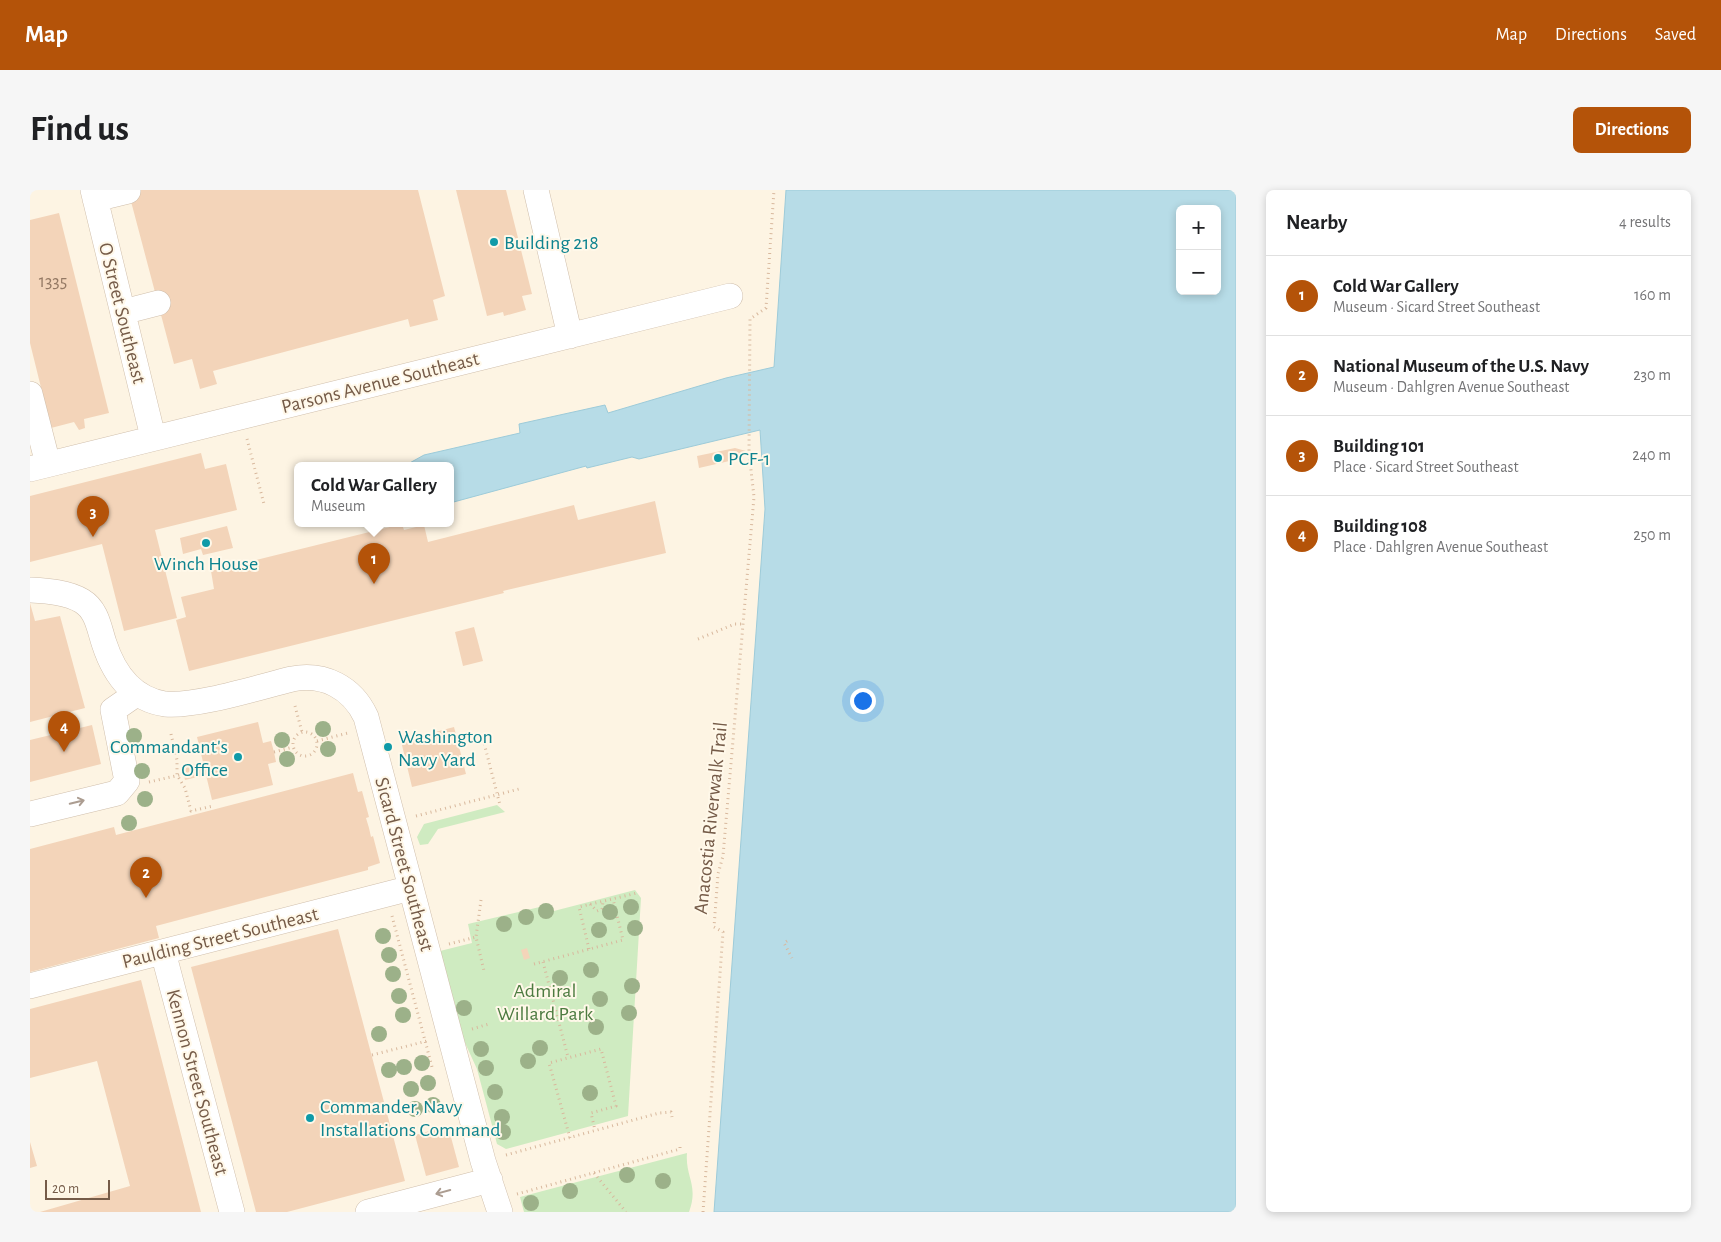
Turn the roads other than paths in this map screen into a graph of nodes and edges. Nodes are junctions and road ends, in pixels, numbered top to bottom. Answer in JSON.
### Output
{"nodes":[{"id":1,"x":536,"y":190,"type":"edge"},
{"id":2,"x":128,"y":191,"type":"edge"},
{"id":3,"x":94,"y":195,"type":"edge"},
{"id":4,"x":730,"y":296,"type":"dead end"},
{"id":5,"x":158,"y":303,"type":"dead end"},
{"id":6,"x":123,"y":312,"type":"junction"},
{"id":7,"x":570,"y":336,"type":"junction"},
{"id":8,"x":30,"y":394,"type":"edge"},
{"id":9,"x":153,"y":437,"type":"junction"},
{"id":10,"x":39,"y":467,"type":"edge"},
{"id":11,"x":30,"y":590,"type":"edge"},
{"id":12,"x":136,"y":694,"type":"junction"},
{"id":13,"x":30,"y":814,"type":"edge"},
{"id":14,"x":411,"y":888,"type":"junction"},
{"id":15,"x":163,"y":952,"type":"junction"},
{"id":16,"x":30,"y":986,"type":"edge"},
{"id":17,"x":490,"y":1180,"type":"junction"},
{"id":18,"x":508,"y":1203,"type":"edge"},
{"id":19,"x":232,"y":1212,"type":"edge"},
{"id":20,"x":368,"y":1212,"type":"edge"}],
"edges":[{"from":1,"to":7,"type":"street"},
{"from":2,"to":3,"type":"street"},
{"from":3,"to":6,"type":"street","name":"O Street Southeast"},
{"from":4,"to":7,"type":"street","name":"Parsons Avenue Southeast"},
{"from":5,"to":6,"type":"street"},
{"from":6,"to":9,"type":"street","name":"O Street Southeast"},
{"from":7,"to":9,"type":"street","name":"Parsons Avenue Southeast"},
{"from":8,"to":10,"type":"street"},
{"from":9,"to":10,"type":"street","name":"Parsons Avenue Southeast"},
{"from":11,"to":12,"type":"street"},
{"from":13,"to":12,"type":"street","one_way":true},
{"from":12,"to":14,"type":"street","name":"Sicard Street Southeast"},
{"from":14,"to":15,"type":"street","name":"Paulding Street Southeast"},
{"from":14,"to":17,"type":"street","name":"Sicard Street Southeast"},
{"from":15,"to":16,"type":"street","name":"Paulding Street Southeast"},
{"from":15,"to":19,"type":"street","name":"Kennon Street Southeast"},
{"from":17,"to":18,"type":"street","name":"Sicard Street Southeast"},
{"from":17,"to":20,"type":"street","one_way":true}]}
